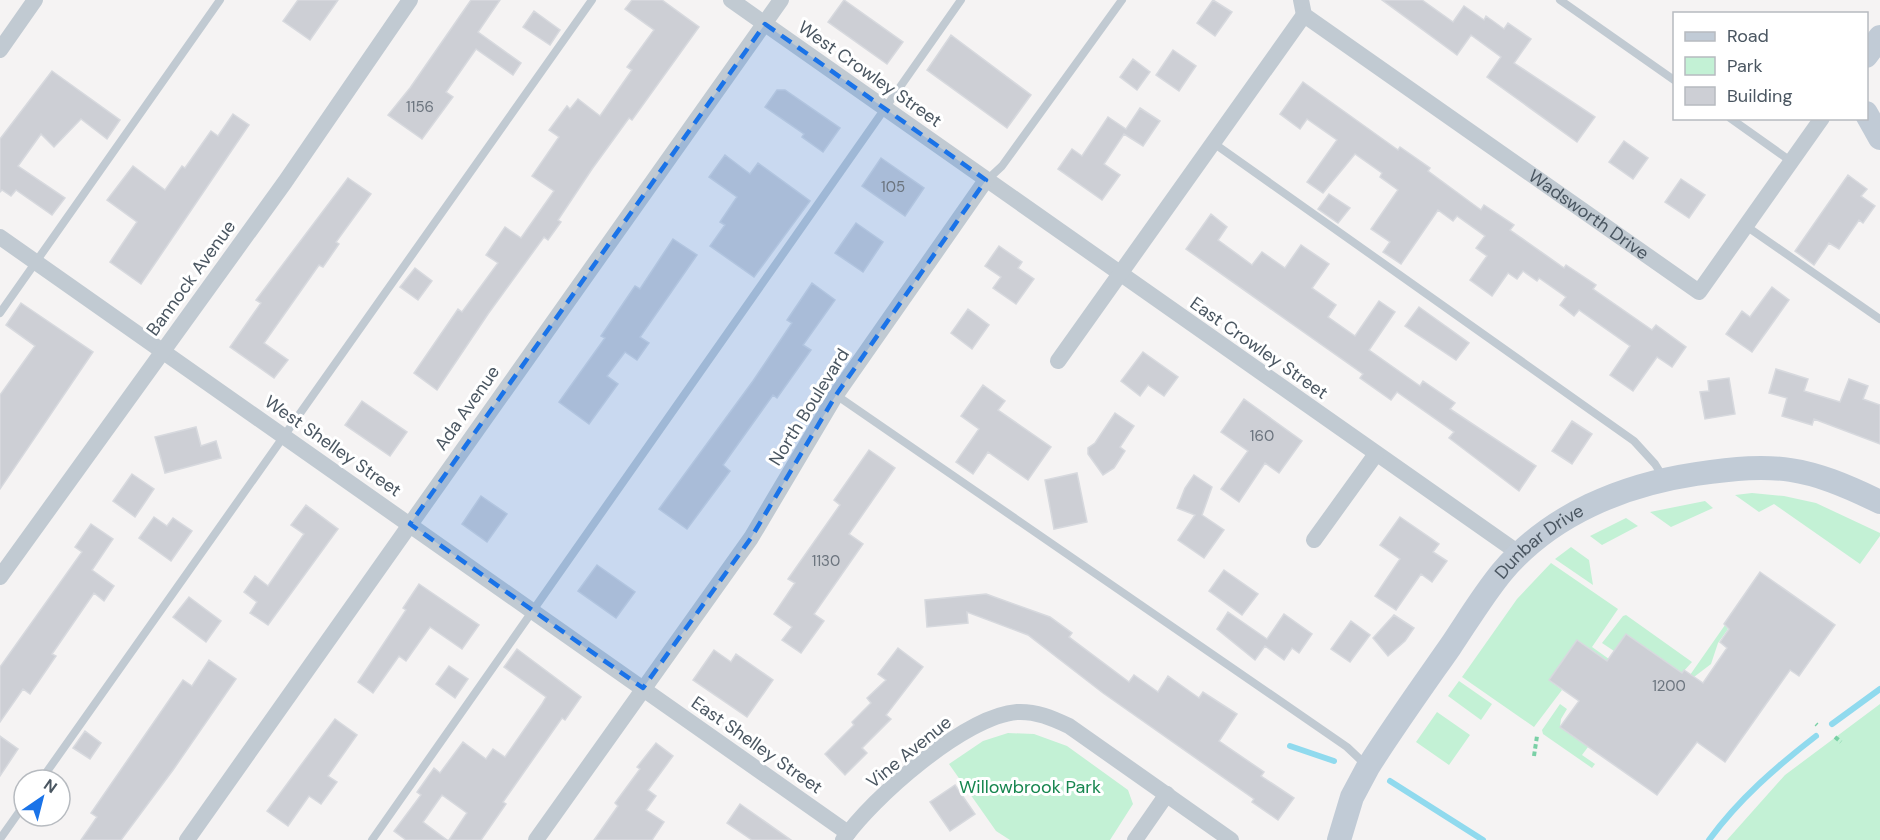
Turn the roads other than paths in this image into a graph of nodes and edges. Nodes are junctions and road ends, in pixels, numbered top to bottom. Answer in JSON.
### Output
{"nodes":[{"id":1,"x":35,"y":0,"type":"edge"},
{"id":2,"x":220,"y":0,"type":"edge"},
{"id":3,"x":410,"y":0,"type":"edge"},
{"id":4,"x":592,"y":0,"type":"edge"},
{"id":5,"x":731,"y":0,"type":"edge"},
{"id":6,"x":781,"y":0,"type":"edge"},
{"id":7,"x":961,"y":0,"type":"edge"},
{"id":8,"x":1122,"y":0,"type":"edge"},
{"id":9,"x":1560,"y":0,"type":"edge"},
{"id":10,"x":1302,"y":7,"type":"edge"},
{"id":11,"x":765,"y":24,"type":"junction"},
{"id":12,"x":1880,"y":37,"type":"edge"},
{"id":13,"x":0,"y":50,"type":"edge"},
{"id":14,"x":1868,"y":53,"type":"edge"},
{"id":15,"x":1673,"y":79,"type":"edge"},
{"id":16,"x":884,"y":109,"type":"junction"},
{"id":17,"x":1868,"y":117,"type":"edge"},
{"id":18,"x":1733,"y":120,"type":"edge"},
{"id":19,"x":1821,"y":120,"type":"edge"},
{"id":20,"x":1880,"y":138,"type":"edge"},
{"id":21,"x":1212,"y":142,"type":"junction"},
{"id":22,"x":1792,"y":162,"type":"junction"},
{"id":23,"x":986,"y":180,"type":"junction"},
{"id":24,"x":1746,"y":226,"type":"junction"},
{"id":25,"x":0,"y":237,"type":"edge"},
{"id":26,"x":36,"y":262,"type":"junction"},
{"id":27,"x":1120,"y":273,"type":"junction"},
{"id":28,"x":0,"y":313,"type":"edge"},
{"id":29,"x":1880,"y":319,"type":"edge"},
{"id":30,"x":162,"y":350,"type":"junction"},
{"id":31,"x":1058,"y":361,"type":"dead end"},
{"id":32,"x":836,"y":395,"type":"junction"},
{"id":33,"x":285,"y":436,"type":"junction"},
{"id":34,"x":1376,"y":454,"type":"junction"},
{"id":35,"x":1664,"y":480,"type":"junction"},
{"id":36,"x":1880,"y":502,"type":"edge"},
{"id":37,"x":410,"y":524,"type":"junction"},
{"id":38,"x":1314,"y":540,"type":"dead end"},
{"id":39,"x":1520,"y":554,"type":"junction"},
{"id":40,"x":0,"y":577,"type":"edge"},
{"id":41,"x":533,"y":610,"type":"junction"},
{"id":42,"x":643,"y":687,"type":"junction"},
{"id":43,"x":1368,"y":767,"type":"junction"},
{"id":44,"x":50,"y":768,"type":"edge"},
{"id":45,"x":1167,"y":794,"type":"junction"},
{"id":46,"x":12,"y":822,"type":"edge"},
{"id":47,"x":845,"y":836,"type":"edge"},
{"id":48,"x":0,"y":839,"type":"edge"},
{"id":49,"x":187,"y":840,"type":"edge"},
{"id":50,"x":372,"y":840,"type":"edge"},
{"id":51,"x":536,"y":840,"type":"edge"},
{"id":52,"x":1135,"y":840,"type":"edge"},
{"id":53,"x":1231,"y":840,"type":"edge"},
{"id":54,"x":1339,"y":840,"type":"edge"}],
"edges":[{"from":1,"to":13,"type":"street"},
{"from":2,"to":26,"type":"lane"},
{"from":3,"to":30,"type":"street","name":"Bannock Avenue"},
{"from":4,"to":33,"type":"lane"},
{"from":5,"to":11,"type":"street","name":"West Crowley Street"},
{"from":6,"to":11,"type":"street","name":"Ada Avenue"},
{"from":7,"to":16,"type":"lane"},
{"from":8,"to":23,"type":"lane","name":"North Boulevard"},
{"from":9,"to":15,"type":"lane"},
{"from":10,"to":21,"type":"street","name":"Wadsworth Drive"},
{"from":10,"to":24,"type":"street","name":"Wadsworth Drive"},
{"from":11,"to":16,"type":"street","name":"West Crowley Street"},
{"from":11,"to":37,"type":"street","name":"Ada Avenue"},
{"from":12,"to":14,"type":"street"},
{"from":16,"to":23,"type":"street","name":"West Crowley Street"},
{"from":16,"to":41,"type":"lane"},
{"from":17,"to":20,"type":"street"},
{"from":18,"to":22,"type":"lane"},
{"from":19,"to":22,"type":"street","name":"Wadsworth Drive"},
{"from":21,"to":27,"type":"street","name":"Wadsworth Drive"},
{"from":21,"to":35,"type":"lane"},
{"from":22,"to":24,"type":"street","name":"Wadsworth Drive"},
{"from":23,"to":27,"type":"street","name":"East Crowley Street"},
{"from":23,"to":32,"type":"street","name":"North Boulevard"},
{"from":24,"to":29,"type":"lane"},
{"from":25,"to":26,"type":"street","name":"West Shelley Street"},
{"from":26,"to":28,"type":"lane"},
{"from":26,"to":30,"type":"street","name":"West Shelley Street"},
{"from":27,"to":31,"type":"street"},
{"from":27,"to":34,"type":"street","name":"East Crowley Street"},
{"from":30,"to":33,"type":"street","name":"West Shelley Street"},
{"from":30,"to":40,"type":"street","name":"Bannock Avenue"},
{"from":32,"to":42,"type":"street","name":"North Boulevard"},
{"from":32,"to":43,"type":"lane"},
{"from":33,"to":37,"type":"street","name":"West Shelley Street"},
{"from":33,"to":44,"type":"lane"},
{"from":34,"to":38,"type":"street"},
{"from":34,"to":39,"type":"street","name":"East Crowley Street"},
{"from":35,"to":36,"type":"street","name":"Dunbar Drive"},
{"from":35,"to":39,"type":"street","name":"Dunbar Drive"},
{"from":37,"to":41,"type":"street","name":"West Shelley Street"},
{"from":37,"to":49,"type":"street","name":"Ada Avenue"},
{"from":39,"to":43,"type":"street","name":"Dunbar Drive"},
{"from":41,"to":42,"type":"street","name":"West Shelley Street"},
{"from":41,"to":50,"type":"lane"},
{"from":42,"to":47,"type":"street","name":"East Shelley Street"},
{"from":42,"to":51,"type":"street","name":"North Boulevard"},
{"from":43,"to":54,"type":"street","name":"Dunbar Drive"},
{"from":45,"to":47,"type":"street","name":"Vine Avenue"},
{"from":45,"to":52,"type":"street"},
{"from":45,"to":53,"type":"street","name":"Vine Avenue"},
{"from":46,"to":48,"type":"lane"}]}
